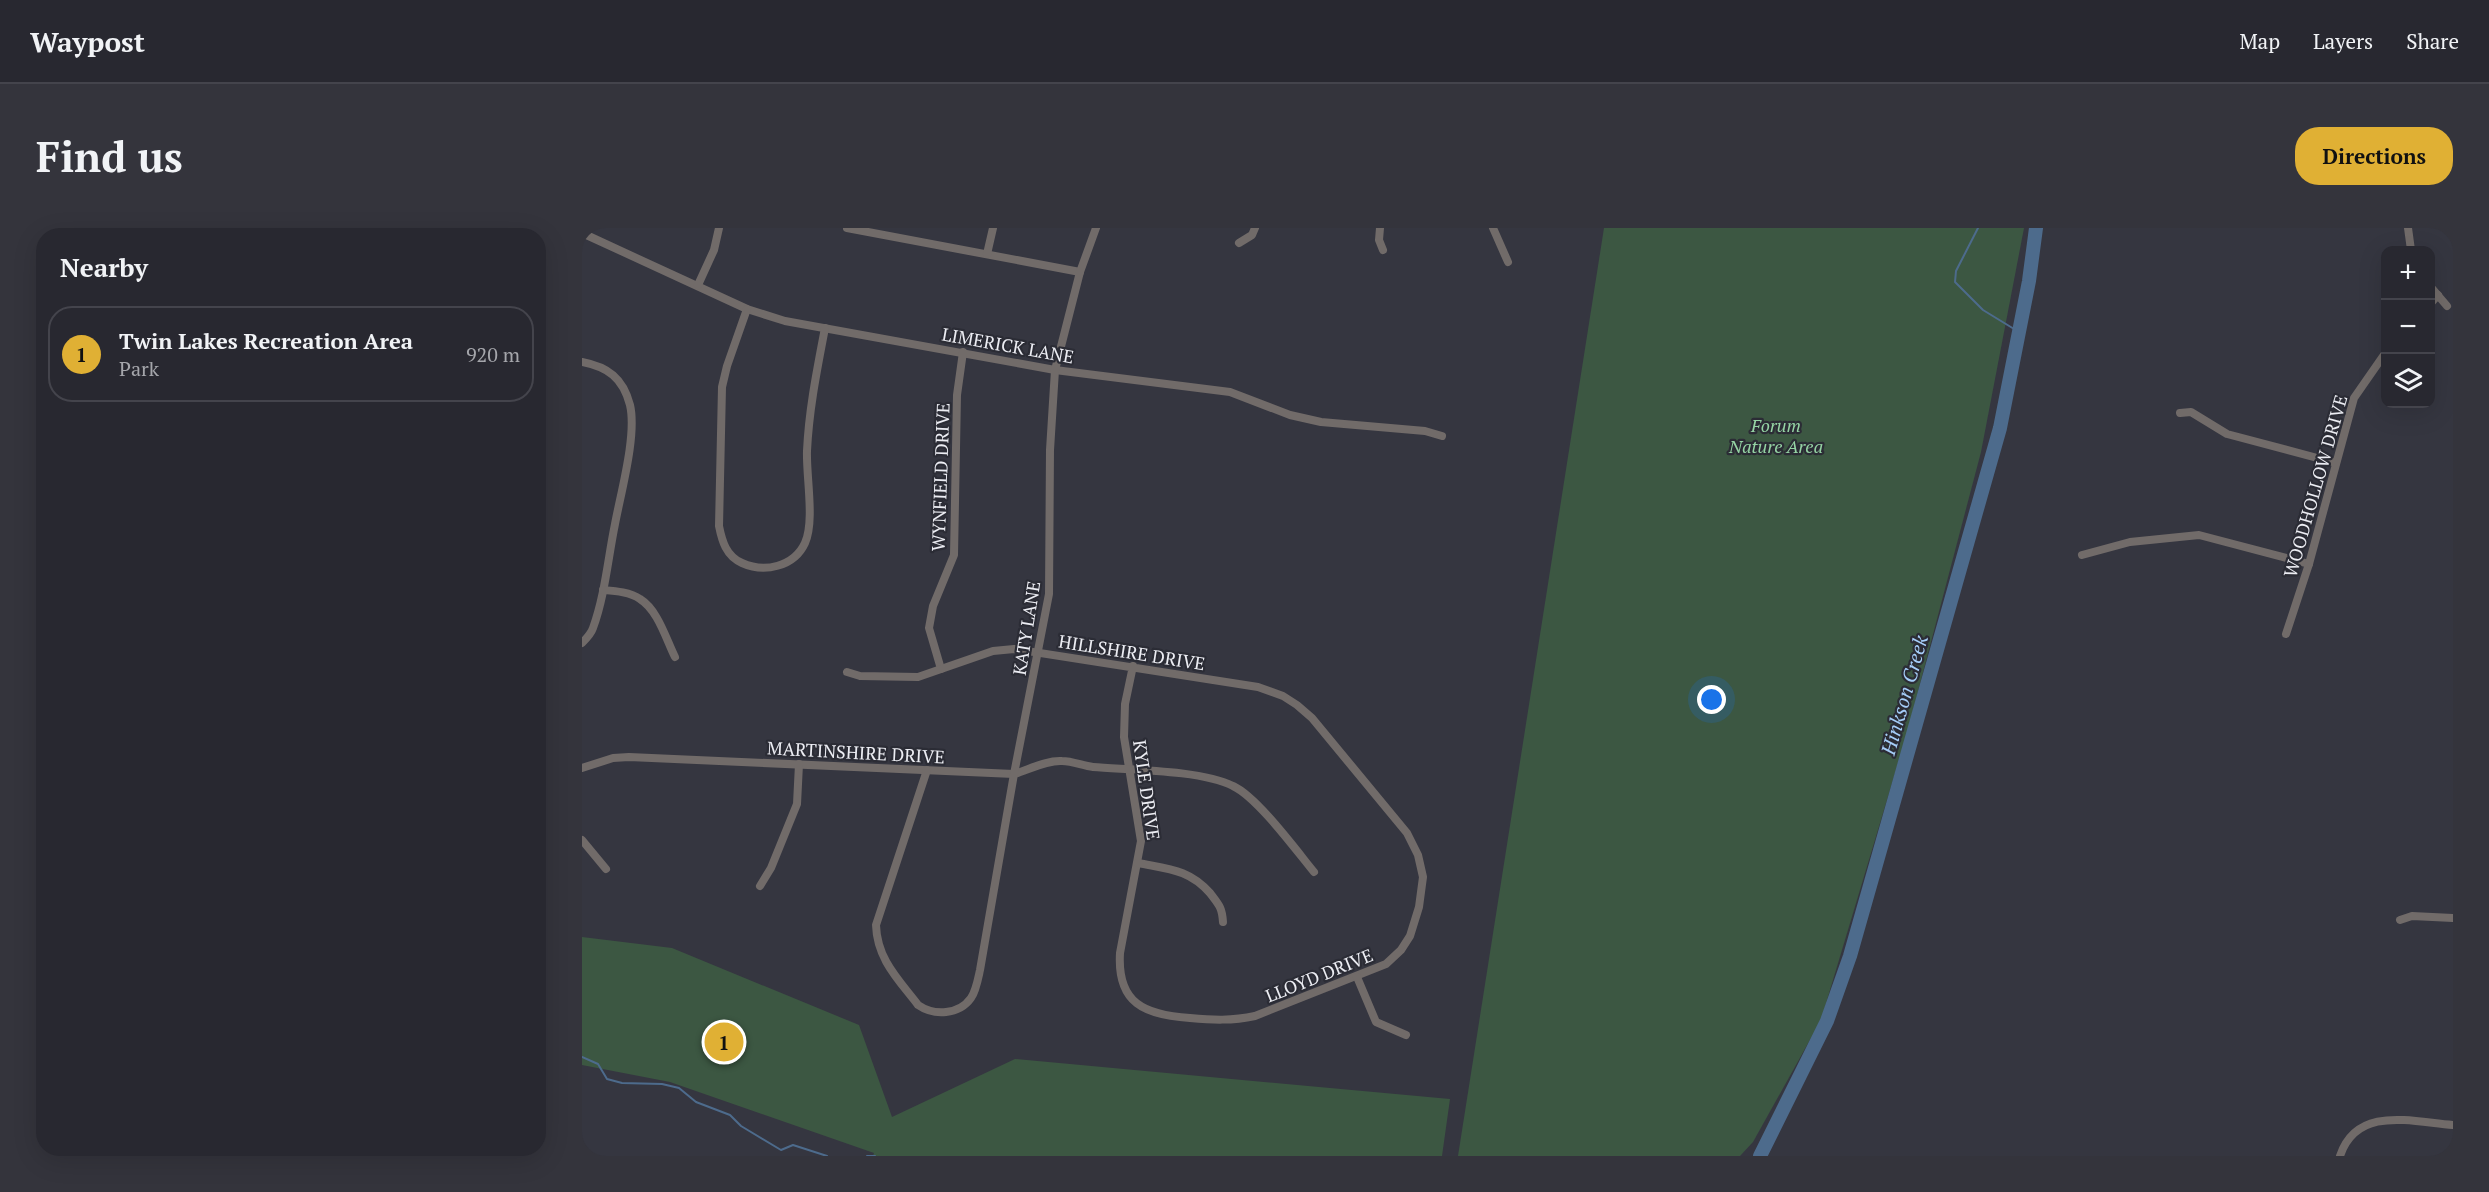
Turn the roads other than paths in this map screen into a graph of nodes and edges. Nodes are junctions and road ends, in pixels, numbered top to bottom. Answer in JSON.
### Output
{"nodes":[{"id":1,"x":719,"y":228,"type":"edge"},
{"id":2,"x":847,"y":228,"type":"edge"},
{"id":3,"x":993,"y":228,"type":"edge"},
{"id":4,"x":1096,"y":228,"type":"edge"},
{"id":5,"x":1255,"y":228,"type":"edge"},
{"id":6,"x":1380,"y":228,"type":"edge"},
{"id":7,"x":1493,"y":228,"type":"edge"},
{"id":8,"x":2408,"y":228,"type":"edge"},
{"id":9,"x":582,"y":233,"type":"edge"},
{"id":10,"x":1239,"y":243,"type":"dead end"},
{"id":11,"x":2410,"y":246,"type":"edge"},
{"id":12,"x":1383,"y":250,"type":"dead end"},
{"id":13,"x":987,"y":254,"type":"junction"},
{"id":14,"x":1508,"y":262,"type":"dead end"},
{"id":15,"x":1080,"y":272,"type":"junction"},
{"id":16,"x":698,"y":285,"type":"junction"},
{"id":17,"x":2435,"y":292,"type":"edge"},
{"id":18,"x":2438,"y":296,"type":"junction"},
{"id":19,"x":2434,"y":300,"type":"edge"},
{"id":20,"x":2447,"y":306,"type":"dead end"},
{"id":21,"x":747,"y":309,"type":"junction"},
{"id":22,"x":825,"y":328,"type":"junction"},
{"id":23,"x":963,"y":352,"type":"junction"},
{"id":24,"x":2384,"y":354,"type":"edge"},
{"id":25,"x":582,"y":362,"type":"edge"},
{"id":26,"x":1055,"y":370,"type":"junction"},
{"id":27,"x":2180,"y":413,"type":"dead end"},
{"id":28,"x":1442,"y":436,"type":"dead end"},
{"id":29,"x":2336,"y":463,"type":"junction"},
{"id":30,"x":2082,"y":555,"type":"dead end"},
{"id":31,"x":2308,"y":564,"type":"junction"},
{"id":32,"x":603,"y":590,"type":"junction"},
{"id":33,"x":2286,"y":634,"type":"dead end"},
{"id":34,"x":582,"y":643,"type":"edge"},
{"id":35,"x":1038,"y":653,"type":"junction"},
{"id":36,"x":675,"y":657,"type":"dead end"},
{"id":37,"x":1133,"y":666,"type":"junction"},
{"id":38,"x":941,"y":669,"type":"junction"},
{"id":39,"x":847,"y":672,"type":"dead end"},
{"id":40,"x":1282,"y":696,"type":"joint"},
{"id":41,"x":800,"y":764,"type":"junction"},
{"id":42,"x":582,"y":768,"type":"edge"},
{"id":43,"x":1128,"y":769,"type":"junction"},
{"id":44,"x":927,"y":770,"type":"junction"},
{"id":45,"x":1014,"y":774,"type":"junction"},
{"id":46,"x":582,"y":840,"type":"edge"},
{"id":47,"x":1138,"y":863,"type":"junction"},
{"id":48,"x":606,"y":869,"type":"dead end"},
{"id":49,"x":1314,"y":872,"type":"dead end"},
{"id":50,"x":759,"y":886,"type":"dead end"},
{"id":51,"x":2453,"y":918,"type":"edge"},
{"id":52,"x":2400,"y":920,"type":"dead end"},
{"id":53,"x":1223,"y":922,"type":"dead end"},
{"id":54,"x":1357,"y":977,"type":"junction"},
{"id":55,"x":1123,"y":988,"type":"joint"},
{"id":56,"x":1407,"y":1035,"type":"dead end"},
{"id":57,"x":2453,"y":1125,"type":"edge"},
{"id":58,"x":2340,"y":1156,"type":"edge"}],
"edges":[{"from":1,"to":16,"type":"street"},
{"from":2,"to":13,"type":"street"},
{"from":3,"to":13,"type":"street"},
{"from":4,"to":15,"type":"street","name":"KATY LANE"},
{"from":5,"to":10,"type":"street"},
{"from":6,"to":12,"type":"street"},
{"from":7,"to":14,"type":"street"},
{"from":8,"to":11,"type":"street"},
{"from":9,"to":16,"type":"street","name":"LIMERICK LANE"},
{"from":13,"to":15,"type":"street"},
{"from":15,"to":26,"type":"street","name":"KATY LANE"},
{"from":16,"to":21,"type":"street","name":"LIMERICK LANE"},
{"from":17,"to":18,"type":"street"},
{"from":18,"to":19,"type":"street"},
{"from":18,"to":20,"type":"street"},
{"from":21,"to":22,"type":"street","name":"LIMERICK LANE"},
{"from":21,"to":22,"type":"street"},
{"from":22,"to":23,"type":"street","name":"LIMERICK LANE"},
{"from":23,"to":26,"type":"street","name":"LIMERICK LANE"},
{"from":23,"to":38,"type":"street","name":"WYNFIELD DRIVE"},
{"from":24,"to":29,"type":"street","name":"WOODHOLLOW DRIVE"},
{"from":25,"to":32,"type":"street"},
{"from":26,"to":28,"type":"street","name":"LIMERICK LANE"},
{"from":26,"to":35,"type":"street","name":"KATY LANE"},
{"from":27,"to":29,"type":"street"},
{"from":29,"to":31,"type":"street","name":"WOODHOLLOW DRIVE"},
{"from":30,"to":31,"type":"street"},
{"from":31,"to":33,"type":"street","name":"WOODHOLLOW DRIVE"},
{"from":32,"to":34,"type":"street"},
{"from":32,"to":36,"type":"street"},
{"from":35,"to":37,"type":"street","name":"HILLSHIRE DRIVE"},
{"from":35,"to":38,"type":"street","name":"HILLSHIRE DRIVE"},
{"from":35,"to":45,"type":"street","name":"KATY LANE"},
{"from":37,"to":40,"type":"street","name":"HILLSHIRE DRIVE"},
{"from":37,"to":43,"type":"street","name":"KYLE DRIVE"},
{"from":38,"to":39,"type":"street","name":"HILLSHIRE DRIVE"},
{"from":40,"to":54,"type":"street","name":"LLOYD DRIVE"},
{"from":41,"to":42,"type":"street","name":"MARTINSHIRE DRIVE"},
{"from":41,"to":44,"type":"street","name":"MARTINSHIRE DRIVE"},
{"from":41,"to":50,"type":"street"},
{"from":43,"to":45,"type":"street","name":"MARTINSHIRE DRIVE"},
{"from":43,"to":47,"type":"street","name":"KYLE DRIVE"},
{"from":43,"to":49,"type":"street","name":"MARTINSHIRE DRIVE"},
{"from":44,"to":45,"type":"street","name":"MARTINSHIRE DRIVE"},
{"from":44,"to":45,"type":"street","name":"KATY LANE"},
{"from":46,"to":48,"type":"street"},
{"from":47,"to":53,"type":"street"},
{"from":47,"to":55,"type":"street","name":"KYLE DRIVE"},
{"from":51,"to":52,"type":"street"},
{"from":54,"to":55,"type":"street","name":"LLOYD DRIVE"},
{"from":54,"to":56,"type":"street"},
{"from":57,"to":58,"type":"street"}]}
